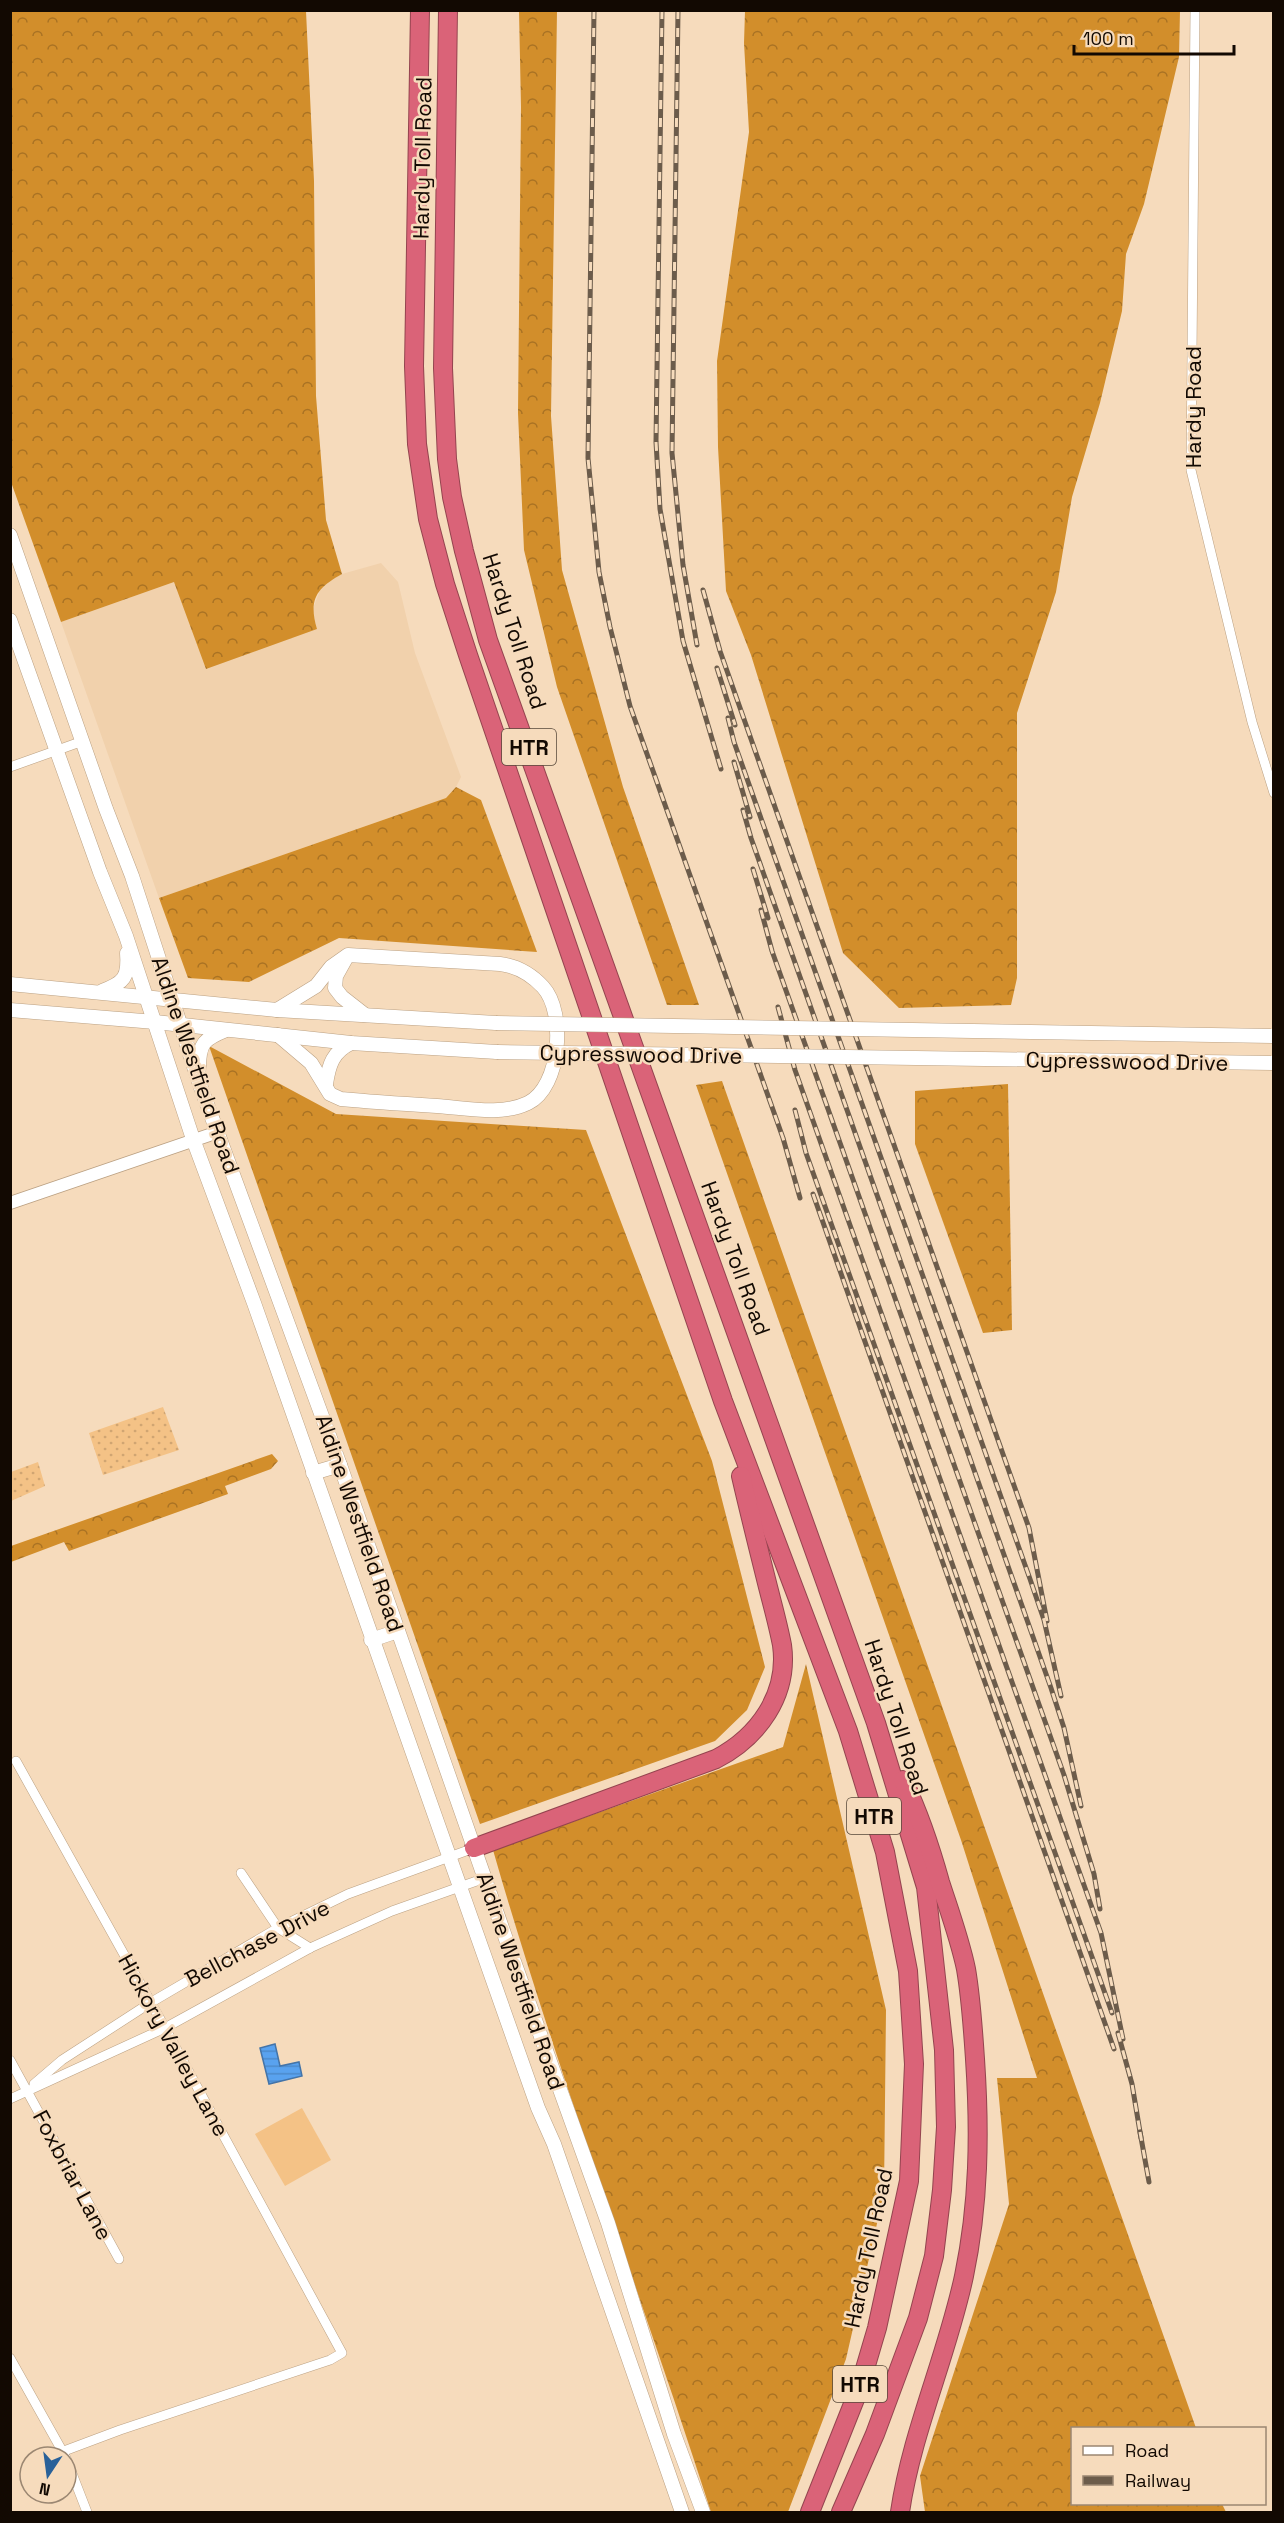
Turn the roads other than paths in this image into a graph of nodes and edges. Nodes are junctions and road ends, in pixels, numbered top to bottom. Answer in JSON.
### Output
{"nodes":[{"id":1,"x":420,"y":10,"type":"edge"},
{"id":2,"x":448,"y":10,"type":"edge"},
{"id":3,"x":1195,"y":10,"type":"edge"},
{"id":4,"x":11,"y":538,"type":"edge"},
{"id":5,"x":10,"y":620,"type":"edge"},
{"id":6,"x":83,"y":741,"type":"junction"},
{"id":7,"x":56,"y":750,"type":"junction"},
{"id":8,"x":10,"y":767,"type":"edge"},
{"id":9,"x":1274,"y":794,"type":"edge"},
{"id":10,"x":126,"y":936,"type":"junction"},
{"id":11,"x":348,"y":955,"type":"junction"},
{"id":12,"x":10,"y":984,"type":"edge"},
{"id":13,"x":97,"y":993,"type":"junction"},
{"id":14,"x":146,"y":998,"type":"junction"},
{"id":15,"x":173,"y":1000,"type":"junction"},
{"id":16,"x":277,"y":1010,"type":"junction"},
{"id":17,"x":10,"y":1011,"type":"edge"},
{"id":18,"x":365,"y":1015,"type":"junction"},
{"id":19,"x":155,"y":1022,"type":"junction"},
{"id":20,"x":181,"y":1025,"type":"junction"},
{"id":21,"x":228,"y":1030,"type":"junction"},
{"id":22,"x":278,"y":1035,"type":"junction"},
{"id":23,"x":1274,"y":1036,"type":"edge"},
{"id":24,"x":351,"y":1042,"type":"junction"},
{"id":25,"x":1274,"y":1063,"type":"edge"},
{"id":26,"x":326,"y":1084,"type":"junction"},
{"id":27,"x":200,"y":1085,"type":"junction"},
{"id":28,"x":218,"y":1132,"type":"junction"},
{"id":29,"x":193,"y":1139,"type":"junction"},
{"id":30,"x":10,"y":1203,"type":"edge"},
{"id":31,"x":280,"y":1297,"type":"junction"},
{"id":32,"x":254,"y":1304,"type":"junction"},
{"id":33,"x":723,"y":1401,"type":"junction"},
{"id":34,"x":340,"y":1465,"type":"junction"},
{"id":35,"x":313,"y":1473,"type":"junction"},
{"id":36,"x":398,"y":1631,"type":"junction"},
{"id":37,"x":371,"y":1640,"type":"junction"},
{"id":38,"x":876,"y":1723,"type":"junction"},
{"id":39,"x":16,"y":1761,"type":"dead end"},
{"id":40,"x":474,"y":1848,"type":"junction"},
{"id":41,"x":450,"y":1857,"type":"junction"},
{"id":42,"x":240,"y":1873,"type":"dead end"},
{"id":43,"x":485,"y":1878,"type":"junction"},
{"id":44,"x":461,"y":1887,"type":"junction"},
{"id":45,"x":278,"y":1928,"type":"junction"},
{"id":46,"x":310,"y":1948,"type":"junction"},
{"id":47,"x":150,"y":2003,"type":"junction"},
{"id":48,"x":165,"y":2028,"type":"junction"},
{"id":49,"x":10,"y":2060,"type":"edge"},
{"id":50,"x":27,"y":2090,"type":"junction"},
{"id":51,"x":10,"y":2099,"type":"edge"},
{"id":52,"x":576,"y":2136,"type":"junction"},
{"id":53,"x":554,"y":2144,"type":"junction"},
{"id":54,"x":119,"y":2259,"type":"dead end"},
{"id":55,"x":635,"y":2309,"type":"junction"},
{"id":56,"x":614,"y":2316,"type":"junction"},
{"id":57,"x":10,"y":2358,"type":"edge"},
{"id":58,"x":676,"y":2441,"type":"junction"},
{"id":59,"x":59,"y":2445,"type":"edge"},
{"id":60,"x":657,"y":2446,"type":"junction"},
{"id":61,"x":78,"y":2449,"type":"edge"},
{"id":62,"x":78,"y":2489,"type":"edge"},
{"id":63,"x":87,"y":2512,"type":"edge"},
{"id":64,"x":682,"y":2512,"type":"edge"},
{"id":65,"x":703,"y":2512,"type":"edge"},
{"id":66,"x":810,"y":2512,"type":"edge"},
{"id":67,"x":841,"y":2512,"type":"edge"},
{"id":68,"x":900,"y":2512,"type":"edge"}],
"edges":[{"from":1,"to":33,"type":"highway","name":"Hardy Toll Road","number":"HTR"},
{"from":2,"to":38,"type":"highway","name":"Hardy Toll Road","number":"HTR"},
{"from":3,"to":9,"type":"street","name":"Hardy Road"},
{"from":4,"to":6,"type":"main road","name":"Aldine Westfield Road"},
{"from":5,"to":7,"type":"main road","name":"Aldine Westfield Road"},
{"from":6,"to":7,"type":"street"},
{"from":6,"to":15,"type":"main road","name":"Aldine Westfield Road"},
{"from":7,"to":8,"type":"street"},
{"from":7,"to":10,"type":"main road","name":"Aldine Westfield Road"},
{"from":10,"to":13,"type":"main road"},
{"from":10,"to":14,"type":"main road","name":"Aldine Westfield Road"},
{"from":11,"to":16,"type":"main road"},
{"from":11,"to":18,"type":"main road"},
{"from":11,"to":26,"type":"main road"},
{"from":12,"to":13,"type":"main road","name":"Cypresswood Drive"},
{"from":13,"to":14,"type":"main road","name":"Cypresswood Drive"},
{"from":14,"to":15,"type":"main road","name":"Cypresswood Drive"},
{"from":14,"to":19,"type":"main road","name":"Aldine Westfield Road"},
{"from":15,"to":16,"type":"main road","name":"Cypresswood Drive"},
{"from":15,"to":20,"type":"main road","name":"Aldine Westfield Road"},
{"from":16,"to":18,"type":"main road","name":"Cypresswood Drive"},
{"from":17,"to":19,"type":"main road","name":"Cypresswood Drive"},
{"from":18,"to":23,"type":"main road","name":"Cypresswood Drive","bridge":true},
{"from":19,"to":20,"type":"main road","name":"Cypresswood Drive"},
{"from":19,"to":29,"type":"main road","name":"Aldine Westfield Road"},
{"from":20,"to":21,"type":"main road","name":"Cypresswood Drive"},
{"from":20,"to":27,"type":"main road","name":"Aldine Westfield Road"},
{"from":21,"to":22,"type":"main road","name":"Cypresswood Drive"},
{"from":21,"to":27,"type":"main road"},
{"from":22,"to":24,"type":"main road","name":"Cypresswood Drive"},
{"from":22,"to":26,"type":"main road"},
{"from":24,"to":25,"type":"main road","name":"Cypresswood Drive","bridge":true},
{"from":24,"to":26,"type":"main road"},
{"from":27,"to":28,"type":"main road","name":"Aldine Westfield Road"},
{"from":28,"to":29,"type":"street"},
{"from":28,"to":31,"type":"main road","name":"Aldine Westfield Road"},
{"from":29,"to":30,"type":"street"},
{"from":29,"to":32,"type":"main road","name":"Aldine Westfield Road"},
{"from":31,"to":32,"type":"main road"},
{"from":31,"to":34,"type":"main road","name":"Aldine Westfield Road"},
{"from":32,"to":35,"type":"main road","name":"Aldine Westfield Road"},
{"from":33,"to":40,"type":"highway"},
{"from":33,"to":66,"type":"highway","name":"Hardy Toll Road","number":"HTR"},
{"from":34,"to":35,"type":"main road"},
{"from":34,"to":36,"type":"main road","name":"Aldine Westfield Road"},
{"from":35,"to":37,"type":"main road","name":"Aldine Westfield Road"},
{"from":36,"to":37,"type":"main road"},
{"from":36,"to":40,"type":"main road","name":"Aldine Westfield Road"},
{"from":37,"to":41,"type":"main road","name":"Aldine Westfield Road"},
{"from":38,"to":67,"type":"highway","name":"Hardy Toll Road","number":"HTR"},
{"from":38,"to":68,"type":"highway"},
{"from":39,"to":47,"type":"street","name":"Hickory Valley Lane"},
{"from":40,"to":41,"type":"street","name":"Bellchase Drive"},
{"from":40,"to":43,"type":"main road","name":"Aldine Westfield Road"},
{"from":41,"to":44,"type":"main road","name":"Aldine Westfield Road"},
{"from":41,"to":45,"type":"street","name":"Bellchase Drive"},
{"from":42,"to":45,"type":"street"},
{"from":43,"to":44,"type":"street","name":"Bellchase Drive"},
{"from":43,"to":52,"type":"main road","name":"Aldine Westfield Road"},
{"from":44,"to":46,"type":"street","name":"Bellchase Drive"},
{"from":44,"to":53,"type":"main road","name":"Aldine Westfield Road"},
{"from":45,"to":46,"type":"street"},
{"from":45,"to":47,"type":"street","name":"Bellchase Drive"},
{"from":46,"to":48,"type":"street","name":"Bellchase Drive"},
{"from":47,"to":48,"type":"street","name":"Hickory Valley Lane"},
{"from":47,"to":50,"type":"street","name":"Bellchase Drive"},
{"from":48,"to":50,"type":"street","name":"Bellchase Drive"},
{"from":48,"to":61,"type":"street","name":"Hickory Valley Lane"},
{"from":49,"to":50,"type":"street","name":"Foxbriar Lane"},
{"from":50,"to":51,"type":"street","name":"Bellchase Drive"},
{"from":50,"to":54,"type":"street","name":"Foxbriar Lane"},
{"from":52,"to":53,"type":"main road"},
{"from":52,"to":55,"type":"main road","name":"Aldine Westfield Road"},
{"from":53,"to":56,"type":"main road","name":"Aldine Westfield Road"},
{"from":55,"to":56,"type":"main road"},
{"from":55,"to":58,"type":"main road","name":"Aldine Westfield Road"},
{"from":56,"to":60,"type":"main road","name":"Aldine Westfield Road"},
{"from":57,"to":59,"type":"street"},
{"from":58,"to":60,"type":"main road"},
{"from":58,"to":65,"type":"main road","name":"Aldine Westfield Road"},
{"from":60,"to":64,"type":"main road","name":"Aldine Westfield Road"},
{"from":62,"to":63,"type":"street"}]}
